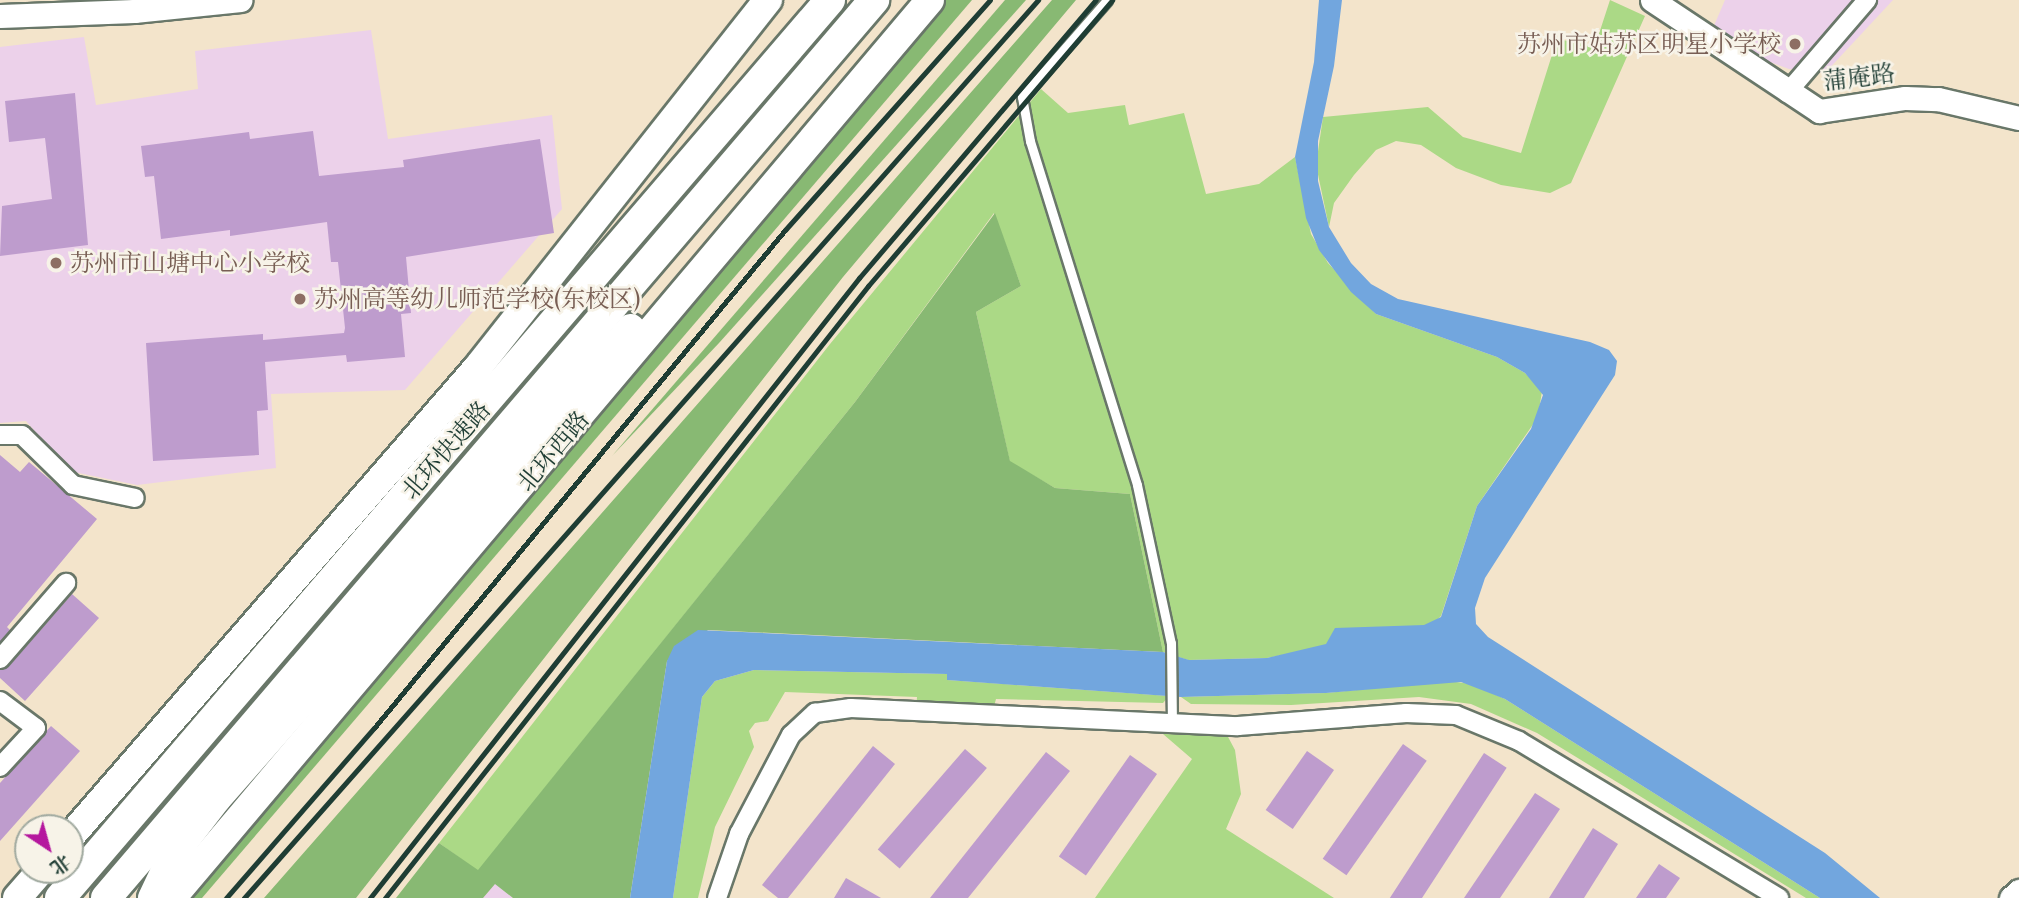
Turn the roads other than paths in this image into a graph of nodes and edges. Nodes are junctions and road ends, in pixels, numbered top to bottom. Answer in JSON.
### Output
{"nodes":[{"id":1,"x":240,"y":0,"type":"edge"},
{"id":2,"x":768,"y":0,"type":"edge"},
{"id":3,"x":803,"y":0,"type":"edge"},
{"id":4,"x":830,"y":0,"type":"edge"},
{"id":5,"x":874,"y":0,"type":"edge"},
{"id":6,"x":891,"y":0,"type":"edge"},
{"id":7,"x":930,"y":0,"type":"edge"},
{"id":8,"x":1107,"y":0,"type":"edge"},
{"id":9,"x":1651,"y":0,"type":"edge"},
{"id":10,"x":1867,"y":0,"type":"edge"},
{"id":11,"x":0,"y":16,"type":"edge"},
{"id":12,"x":816,"y":69,"type":"junction"},
{"id":13,"x":870,"y":69,"type":"junction"},
{"id":14,"x":1787,"y":93,"type":"junction"},
{"id":15,"x":2019,"y":118,"type":"edge"},
{"id":16,"x":616,"y":253,"type":"junction"},
{"id":17,"x":0,"y":435,"type":"edge"},
{"id":18,"x":135,"y":498,"type":"dead end"},
{"id":19,"x":66,"y":583,"type":"dead end"},
{"id":20,"x":0,"y":659,"type":"edge"},
{"id":21,"x":0,"y":701,"type":"edge"},
{"id":22,"x":1172,"y":723,"type":"junction"},
{"id":23,"x":0,"y":768,"type":"edge"},
{"id":24,"x":84,"y":821,"type":"edge"},
{"id":25,"x":29,"y":884,"type":"edge"},
{"id":26,"x":2019,"y":891,"type":"edge"},
{"id":27,"x":17,"y":898,"type":"edge"},
{"id":28,"x":60,"y":898,"type":"edge"},
{"id":29,"x":106,"y":898,"type":"edge"},
{"id":30,"x":152,"y":898,"type":"edge"},
{"id":31,"x":172,"y":898,"type":"edge"},
{"id":32,"x":717,"y":898,"type":"edge"},
{"id":33,"x":1779,"y":898,"type":"edge"},
{"id":34,"x":2011,"y":898,"type":"edge"}],
"edges":[{"from":1,"to":11,"type":"street"},
{"from":2,"to":24,"type":"main road"},
{"from":3,"to":16,"type":"highway"},
{"from":4,"to":16,"type":"highway","name":"北环快速路"},
{"from":5,"to":12,"type":"highway","name":"北环快速路"},
{"from":6,"to":12,"type":"highway"},
{"from":7,"to":13,"type":"main road","name":"北环西路"},
{"from":8,"to":22,"type":"lane"},
{"from":9,"to":14,"type":"street","name":"蒲庵路"},
{"from":10,"to":14,"type":"street"},
{"from":12,"to":29,"type":"highway","name":"北环快速路"},
{"from":13,"to":30,"type":"main road"},
{"from":13,"to":31,"type":"main road","name":"北环西路"},
{"from":14,"to":15,"type":"street","name":"蒲庵路"},
{"from":16,"to":28,"type":"highway","name":"北环快速路"},
{"from":17,"to":18,"type":"street"},
{"from":19,"to":20,"type":"street"},
{"from":21,"to":23,"type":"street"},
{"from":22,"to":32,"type":"street"},
{"from":22,"to":33,"type":"street"},
{"from":25,"to":27,"type":"main road"},
{"from":26,"to":34,"type":"street"}]}
